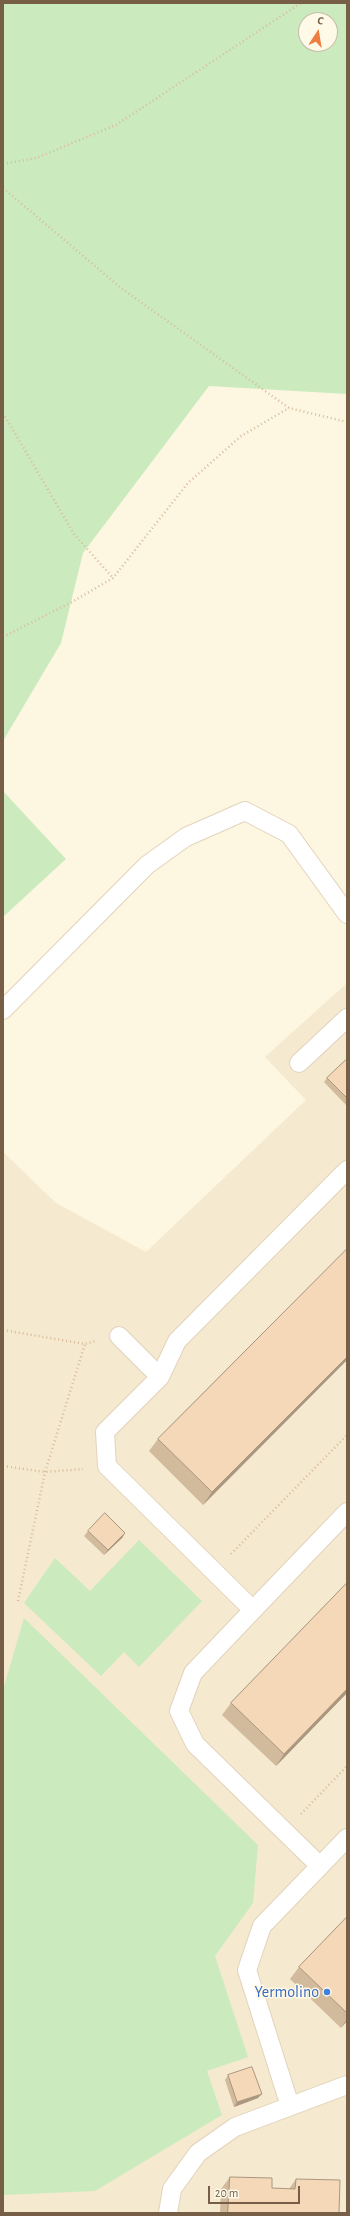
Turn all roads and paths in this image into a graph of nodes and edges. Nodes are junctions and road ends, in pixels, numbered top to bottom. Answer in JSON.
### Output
{"nodes":[{"id":1,"x":301,"y":3,"type":"edge"},
{"id":2,"x":3,"y":164,"type":"edge"},
{"id":3,"x":3,"y":188,"type":"edge"},
{"id":4,"x":289,"y":408,"type":"junction"},
{"id":5,"x":3,"y":413,"type":"edge"},
{"id":6,"x":347,"y":422,"type":"edge"},
{"id":7,"x":113,"y":578,"type":"junction"},
{"id":8,"x":3,"y":637,"type":"edge"},
{"id":9,"x":347,"y":914,"type":"edge"},
{"id":10,"x":3,"y":1010,"type":"edge"},
{"id":11,"x":347,"y":1018,"type":"edge"},
{"id":12,"x":299,"y":1062,"type":"dead end"},
{"id":13,"x":347,"y":1170,"type":"edge"},
{"id":14,"x":3,"y":1330,"type":"edge"},
{"id":15,"x":119,"y":1336,"type":"dead end"},
{"id":16,"x":160,"y":1377,"type":"junction"},
{"id":17,"x":347,"y":1436,"type":"edge"},
{"id":18,"x":3,"y":1466,"type":"edge"},
{"id":19,"x":107,"y":1466,"type":"junction"},
{"id":20,"x":45,"y":1472,"type":"junction"},
{"id":21,"x":347,"y":1512,"type":"edge"},
{"id":22,"x":214,"y":1571,"type":"junction"},
{"id":23,"x":18,"y":1601,"type":"dead end"},
{"id":24,"x":254,"y":1610,"type":"junction"},
{"id":25,"x":347,"y":1766,"type":"edge"},
{"id":26,"x":284,"y":1831,"type":"junction"},
{"id":27,"x":347,"y":1838,"type":"edge"},
{"id":28,"x":320,"y":1866,"type":"junction"},
{"id":29,"x":347,"y":2085,"type":"edge"},
{"id":30,"x":290,"y":2106,"type":"junction"},
{"id":31,"x":168,"y":2213,"type":"edge"}],
"edges":[{"from":1,"to":2,"type":"path"},
{"from":3,"to":4,"type":"path"},
{"from":4,"to":6,"type":"path"},
{"from":4,"to":7,"type":"path"},
{"from":5,"to":7,"type":"path"},
{"from":7,"to":8,"type":"path"},
{"from":9,"to":10,"type":"lane"},
{"from":11,"to":12,"type":"lane"},
{"from":13,"to":16,"type":"lane"},
{"from":14,"to":20,"type":"path"},
{"from":15,"to":16,"type":"lane"},
{"from":16,"to":19,"type":"lane"},
{"from":17,"to":22,"type":"path"},
{"from":18,"to":20,"type":"path"},
{"from":19,"to":20,"type":"path"},
{"from":19,"to":22,"type":"lane"},
{"from":20,"to":23,"type":"path"},
{"from":21,"to":24,"type":"lane"},
{"from":22,"to":24,"type":"lane"},
{"from":24,"to":26,"type":"lane"},
{"from":25,"to":26,"type":"path"},
{"from":26,"to":28,"type":"lane"},
{"from":27,"to":28,"type":"lane"},
{"from":28,"to":30,"type":"lane"},
{"from":29,"to":30,"type":"lane"},
{"from":30,"to":31,"type":"lane"}]}
